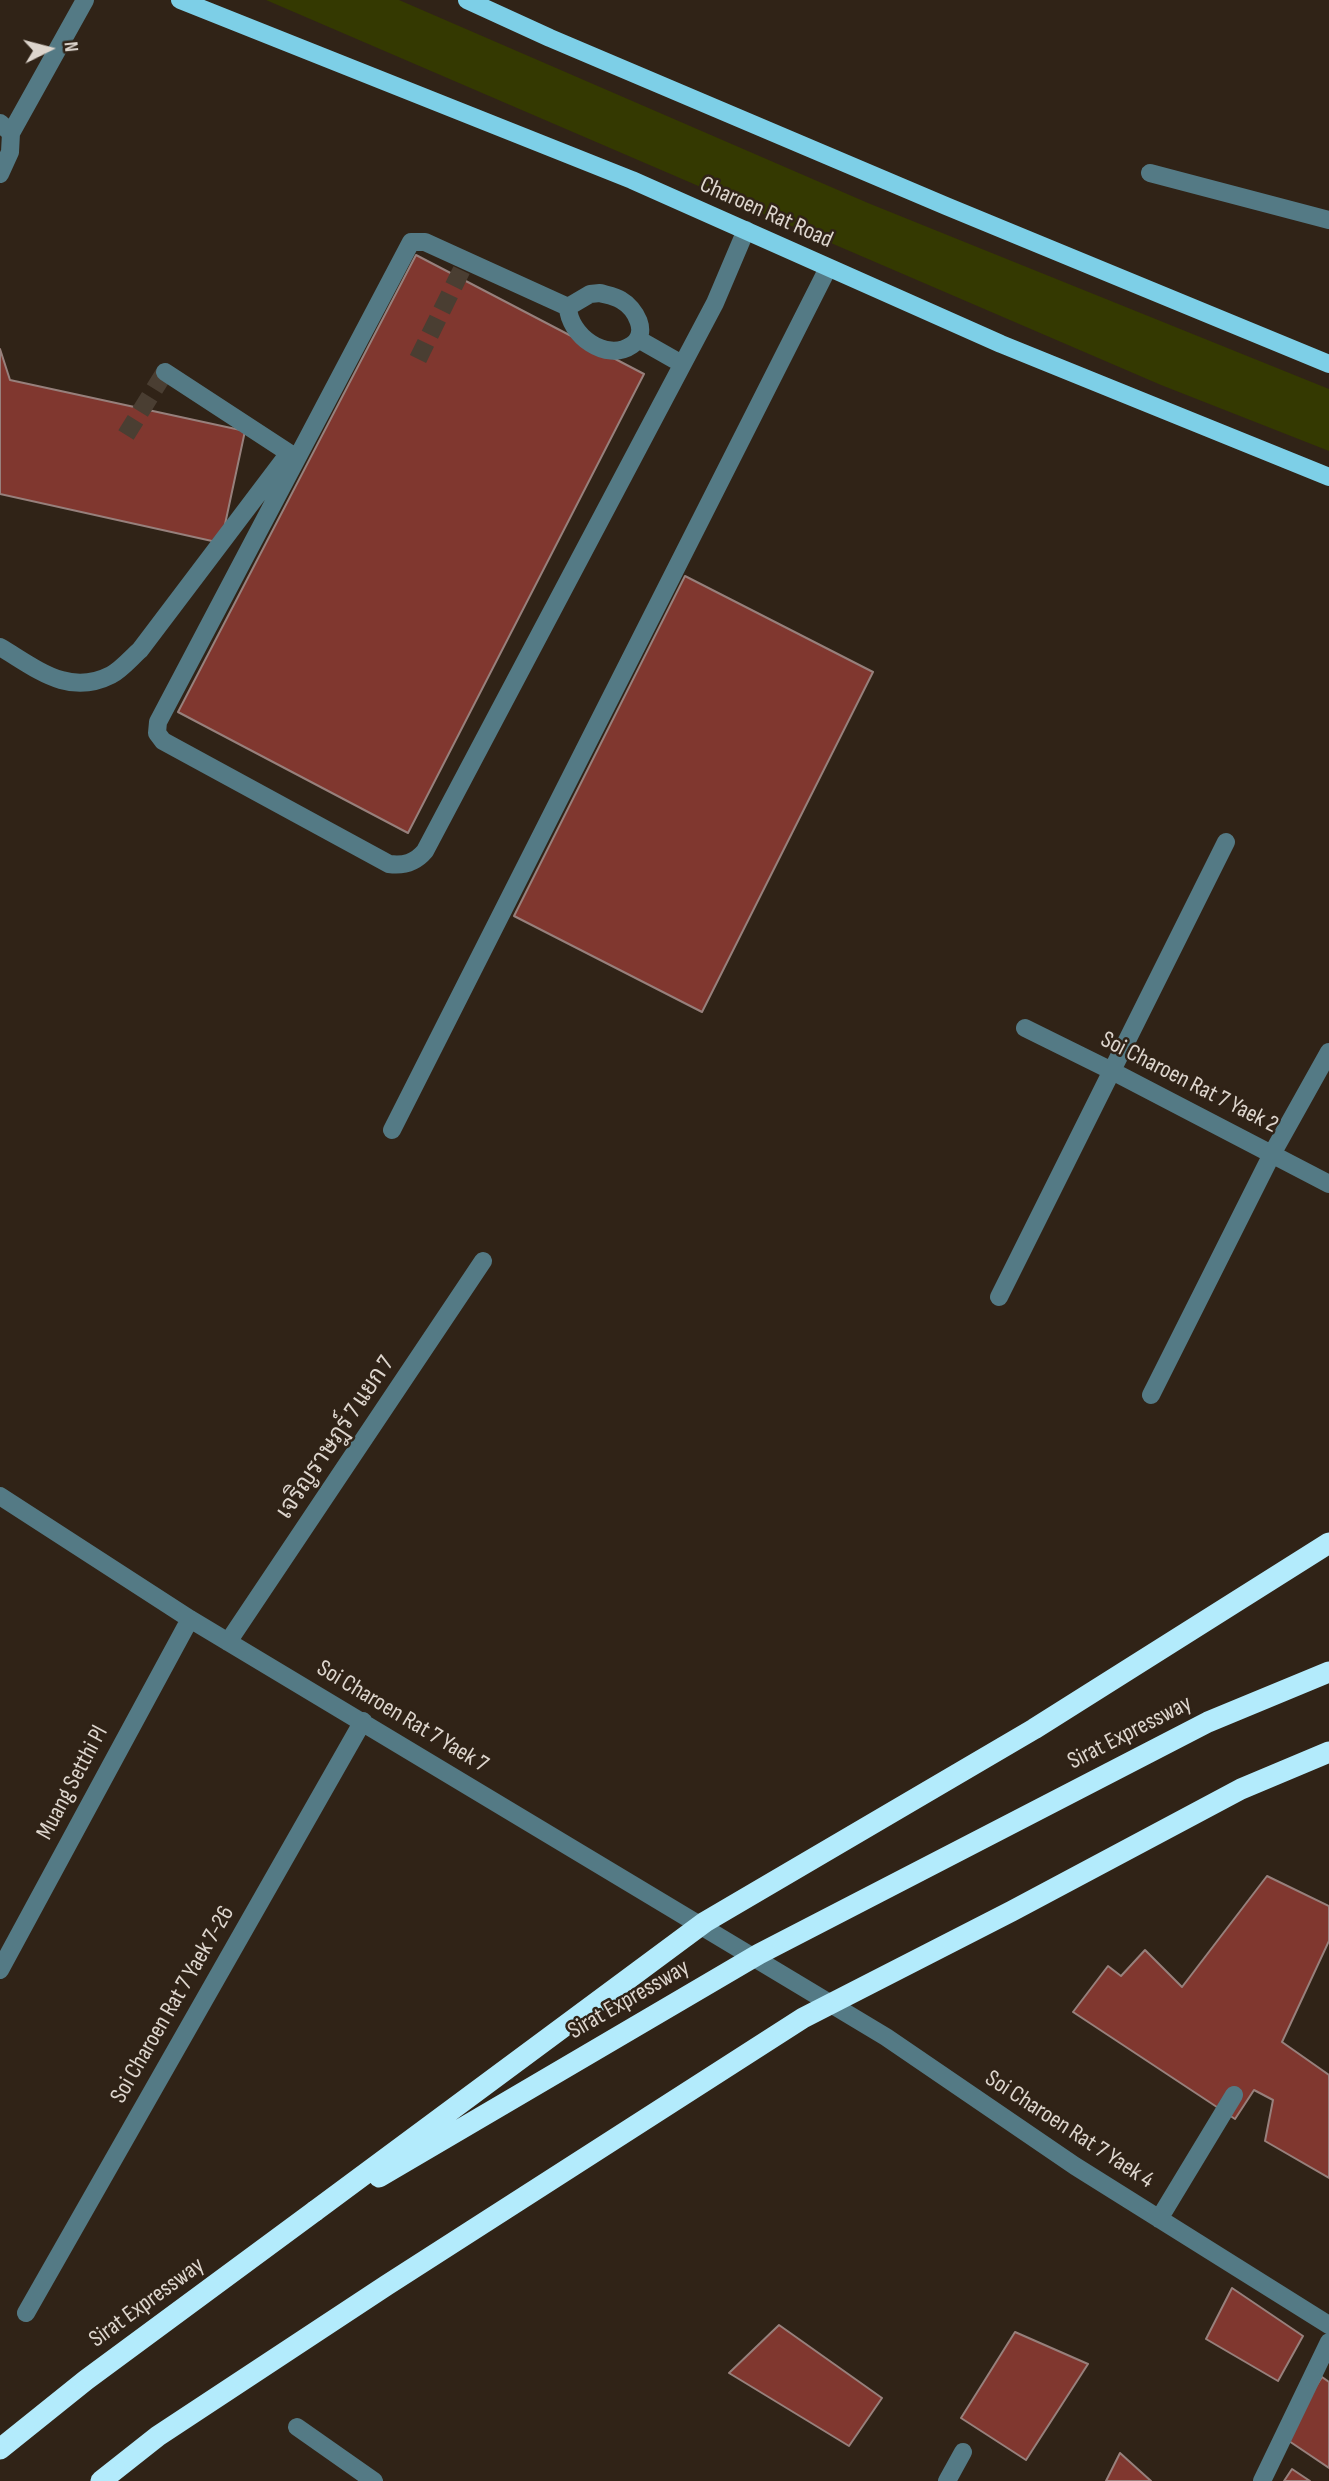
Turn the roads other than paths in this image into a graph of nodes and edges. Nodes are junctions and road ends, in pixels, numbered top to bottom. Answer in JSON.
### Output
{"nodes":[{"id":1,"x":85,"y":0,"type":"edge"},
{"id":2,"x":180,"y":0,"type":"edge"},
{"id":3,"x":467,"y":0,"type":"edge"},
{"id":4,"x":6,"y":128,"type":"edge"},
{"id":5,"x":1150,"y":173,"type":"dead end"},
{"id":6,"x":0,"y":174,"type":"edge"},
{"id":7,"x":1329,"y":220,"type":"edge"},
{"id":8,"x":746,"y":230,"type":"junction"},
{"id":9,"x":828,"y":268,"type":"junction"},
{"id":10,"x":568,"y":307,"type":"junction"},
{"id":11,"x":638,"y":339,"type":"junction"},
{"id":12,"x":682,"y":364,"type":"junction"},
{"id":13,"x":1329,"y":364,"type":"edge"},
{"id":14,"x":164,"y":372,"type":"dead end"},
{"id":15,"x":1329,"y":477,"type":"edge"},
{"id":16,"x":0,"y":647,"type":"edge"},
{"id":17,"x":1226,"y":842,"type":"dead end"},
{"id":18,"x":1025,"y":1028,"type":"dead end"},
{"id":19,"x":1329,"y":1052,"type":"edge"},
{"id":20,"x":1112,"y":1070,"type":"junction"},
{"id":21,"x":392,"y":1129,"type":"dead end"},
{"id":22,"x":1272,"y":1154,"type":"junction"},
{"id":23,"x":1329,"y":1184,"type":"edge"},
{"id":24,"x":484,"y":1262,"type":"dead end"},
{"id":25,"x":999,"y":1297,"type":"dead end"},
{"id":26,"x":1151,"y":1395,"type":"dead end"},
{"id":27,"x":0,"y":1496,"type":"edge"},
{"id":28,"x":1329,"y":1544,"type":"edge"},
{"id":29,"x":190,"y":1619,"type":"junction"},
{"id":30,"x":228,"y":1642,"type":"junction"},
{"id":31,"x":1329,"y":1672,"type":"edge"},
{"id":32,"x":363,"y":1721,"type":"junction"},
{"id":33,"x":1329,"y":1752,"type":"edge"},
{"id":34,"x":0,"y":1970,"type":"edge"},
{"id":35,"x":783,"y":1975,"type":"joint"},
{"id":36,"x":1234,"y":2095,"type":"dead end"},
{"id":37,"x":315,"y":2211,"type":"junction"},
{"id":38,"x":1159,"y":2219,"type":"junction"},
{"id":39,"x":26,"y":2313,"type":"dead end"},
{"id":40,"x":1329,"y":2325,"type":"edge"},
{"id":41,"x":1329,"y":2342,"type":"edge"},
{"id":42,"x":297,"y":2427,"type":"dead end"},
{"id":43,"x":0,"y":2449,"type":"edge"},
{"id":44,"x":963,"y":2452,"type":"dead end"},
{"id":45,"x":101,"y":2481,"type":"edge"},
{"id":46,"x":374,"y":2481,"type":"edge"},
{"id":47,"x":947,"y":2481,"type":"edge"},
{"id":48,"x":1262,"y":2481,"type":"edge"}],
"edges":[{"from":1,"to":4,"type":"street"},
{"from":2,"to":8,"type":"main road","name":"Charoen Rat Road"},
{"from":3,"to":13,"type":"main road"},
{"from":4,"to":6,"type":"street"},
{"from":5,"to":7,"type":"street"},
{"from":8,"to":9,"type":"main road","name":"Charoen Rat Road"},
{"from":8,"to":12,"type":"street"},
{"from":9,"to":15,"type":"main road","name":"Charoen Rat Road"},
{"from":9,"to":21,"type":"street"},
{"from":10,"to":11,"type":"street"},
{"from":10,"to":11,"type":"street"},
{"from":10,"to":12,"type":"street"},
{"from":11,"to":12,"type":"street"},
{"from":14,"to":16,"type":"street"},
{"from":17,"to":20,"type":"street"},
{"from":18,"to":20,"type":"street","name":"Soi Charoen Rat 7 Yaek 2"},
{"from":19,"to":22,"type":"street"},
{"from":20,"to":22,"type":"street","name":"Soi Charoen Rat 7 Yaek 2"},
{"from":20,"to":25,"type":"street"},
{"from":22,"to":23,"type":"street","name":"Soi Charoen Rat 7 Yaek 2"},
{"from":22,"to":26,"type":"street"},
{"from":24,"to":30,"type":"street","name":"เจริญราษฎร์ 7 แยก 7"},
{"from":27,"to":29,"type":"street","name":"Soi Charoen Rat 7 Yaek 7"},
{"from":28,"to":37,"type":"highway","bridge":true},
{"from":29,"to":30,"type":"street","name":"Soi Charoen Rat 7 Yaek 7"},
{"from":29,"to":34,"type":"street","name":"Muang Setthi Pl"},
{"from":30,"to":32,"type":"street","name":"Soi Charoen Rat 7 Yaek 7"},
{"from":31,"to":37,"type":"highway","name":"Sirat Expressway","bridge":true},
{"from":32,"to":35,"type":"street","name":"Soi Charoen Rat 7 Yaek 7"},
{"from":32,"to":39,"type":"street","name":"Soi Charoen Rat 7 Yaek 7-26"},
{"from":33,"to":45,"type":"highway","bridge":true},
{"from":35,"to":38,"type":"street","name":"Soi Charoen Rat 7 Yaek 4"},
{"from":36,"to":38,"type":"street"},
{"from":37,"to":43,"type":"highway","name":"Sirat Expressway"},
{"from":38,"to":40,"type":"street","name":"Soi Charoen Rat 7 Yaek 4"},
{"from":41,"to":48,"type":"street"},
{"from":42,"to":46,"type":"street"},
{"from":44,"to":47,"type":"street"}]}
